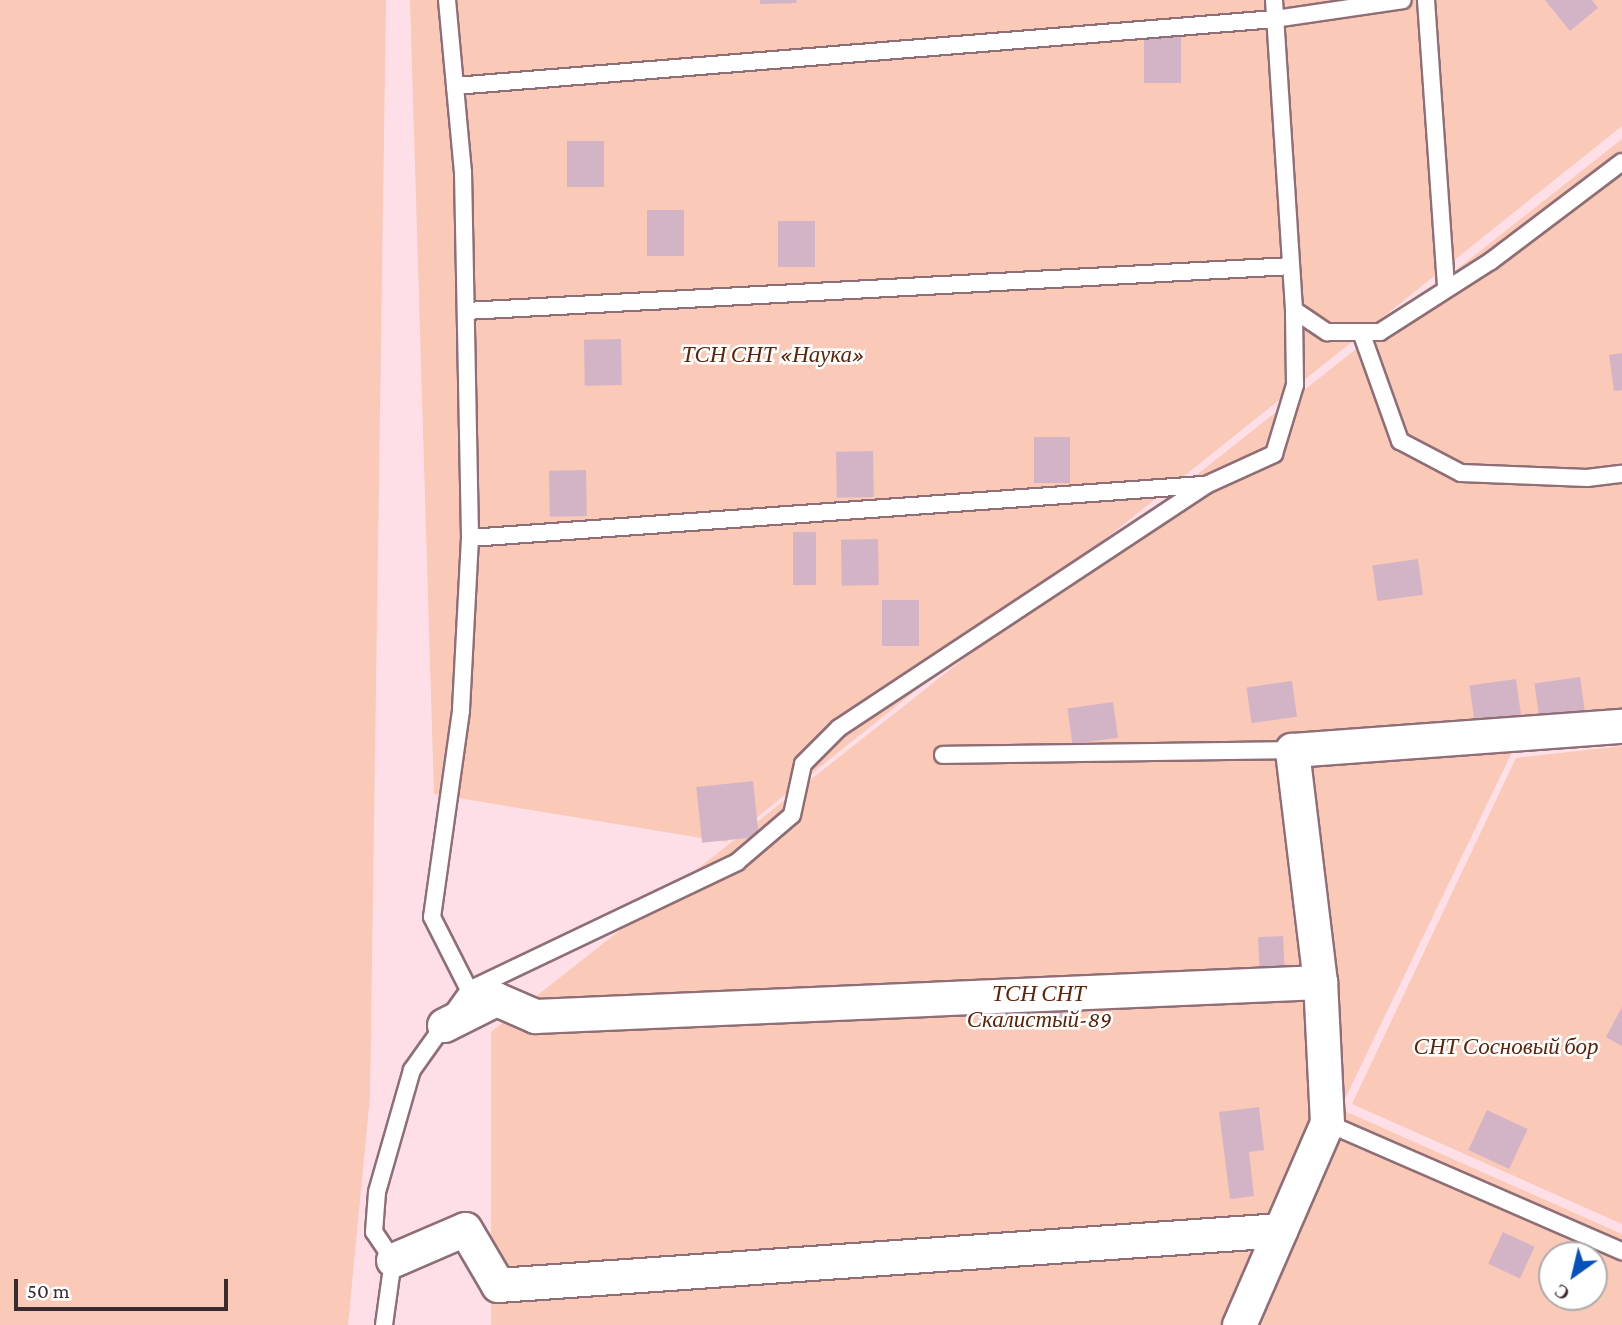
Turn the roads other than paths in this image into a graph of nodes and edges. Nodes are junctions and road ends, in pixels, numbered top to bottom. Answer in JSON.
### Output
{"nodes":[{"id":1,"x":447,"y":0,"type":"edge"},
{"id":2,"x":1274,"y":0,"type":"edge"},
{"id":3,"x":1403,"y":0,"type":"edge"},
{"id":4,"x":1426,"y":0,"type":"edge"},
{"id":5,"x":1275,"y":19,"type":"junction"},
{"id":6,"x":455,"y":86,"type":"junction"},
{"id":7,"x":1622,"y":162,"type":"edge"},
{"id":8,"x":1291,"y":266,"type":"junction"},
{"id":9,"x":1446,"y":288,"type":"junction"},
{"id":10,"x":1294,"y":310,"type":"junction"},
{"id":11,"x":466,"y":311,"type":"junction"},
{"id":12,"x":1361,"y":332,"type":"junction"},
{"id":13,"x":1622,"y":474,"type":"edge"},
{"id":14,"x":1206,"y":485,"type":"junction"},
{"id":15,"x":470,"y":538,"type":"junction"},
{"id":16,"x":1622,"y":726,"type":"edge"},
{"id":17,"x":1292,"y":750,"type":"junction"},
{"id":18,"x":943,"y":755,"type":"dead end"},
{"id":19,"x":1320,"y":982,"type":"junction"},
{"id":20,"x":469,"y":990,"type":"junction"},
{"id":21,"x":444,"y":1025,"type":"junction"},
{"id":22,"x":1327,"y":1123,"type":"junction"},
{"id":23,"x":1280,"y":1230,"type":"junction"},
{"id":24,"x":1622,"y":1251,"type":"edge"},
{"id":25,"x":393,"y":1259,"type":"junction"},
{"id":26,"x":384,"y":1325,"type":"edge"},
{"id":27,"x":1239,"y":1325,"type":"edge"}],
"edges":[{"from":1,"to":6,"type":"lane"},
{"from":2,"to":5,"type":"lane"},
{"from":3,"to":5,"type":"lane"},
{"from":4,"to":9,"type":"lane"},
{"from":5,"to":6,"type":"lane"},
{"from":5,"to":8,"type":"lane"},
{"from":6,"to":11,"type":"lane"},
{"from":7,"to":9,"type":"lane"},
{"from":8,"to":10,"type":"lane"},
{"from":8,"to":11,"type":"lane"},
{"from":9,"to":12,"type":"lane"},
{"from":10,"to":12,"type":"lane"},
{"from":10,"to":14,"type":"lane"},
{"from":11,"to":15,"type":"lane"},
{"from":12,"to":13,"type":"lane"},
{"from":14,"to":15,"type":"lane"},
{"from":14,"to":20,"type":"lane"},
{"from":15,"to":20,"type":"lane"},
{"from":16,"to":17,"type":"street"},
{"from":17,"to":18,"type":"lane"},
{"from":17,"to":19,"type":"street"},
{"from":19,"to":21,"type":"street"},
{"from":19,"to":22,"type":"street"},
{"from":20,"to":21,"type":"lane"},
{"from":21,"to":25,"type":"lane"},
{"from":22,"to":23,"type":"street"},
{"from":22,"to":24,"type":"lane"},
{"from":23,"to":25,"type":"street"},
{"from":23,"to":27,"type":"street"},
{"from":25,"to":26,"type":"lane"}]}
